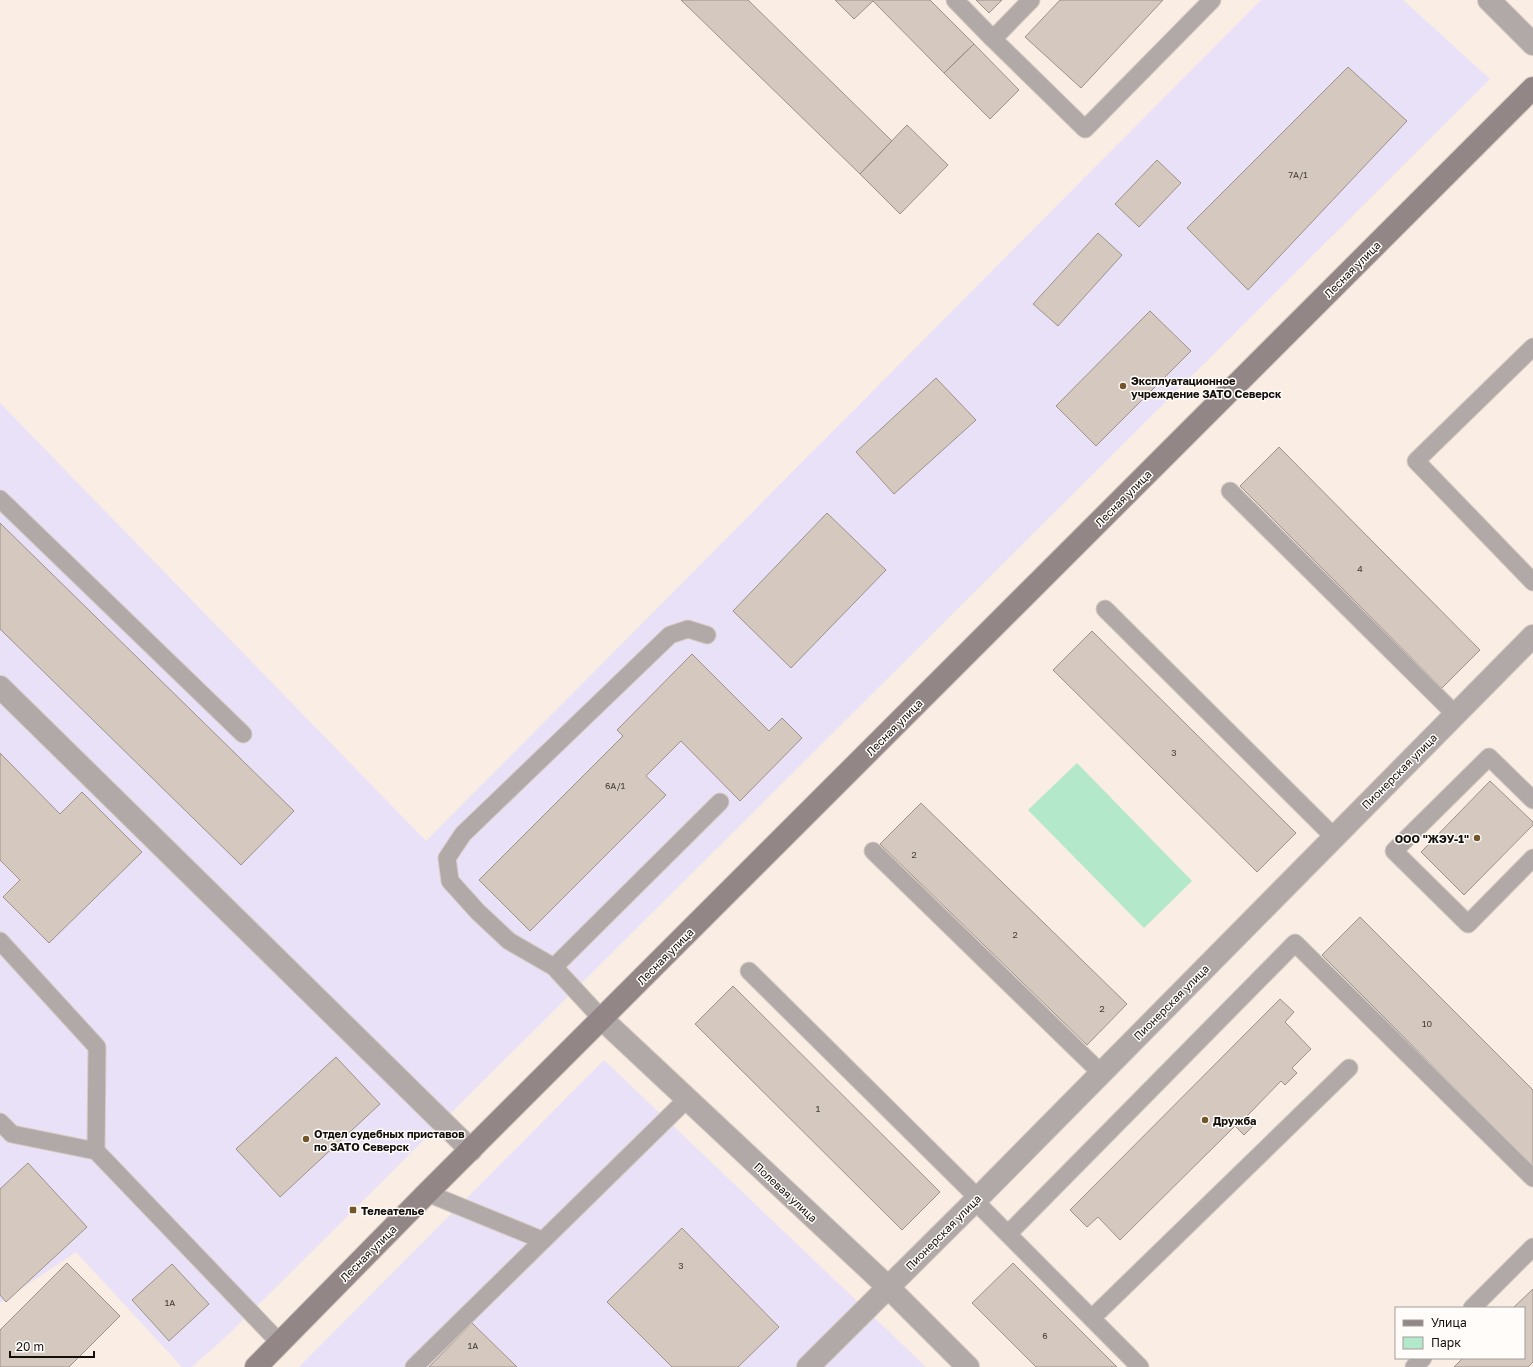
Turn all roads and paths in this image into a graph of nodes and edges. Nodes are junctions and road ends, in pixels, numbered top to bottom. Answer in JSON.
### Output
{"nodes":[{"id":1,"x":955,"y":0,"type":"edge"},
{"id":2,"x":1031,"y":0,"type":"edge"},
{"id":3,"x":1212,"y":0,"type":"edge"},
{"id":4,"x":1489,"y":0,"type":"edge"},
{"id":5,"x":993,"y":39,"type":"junction"},
{"id":6,"x":1533,"y":44,"type":"edge"},
{"id":7,"x":1533,"y":88,"type":"edge"},
{"id":8,"x":1533,"y":347,"type":"edge"},
{"id":9,"x":1230,"y":491,"type":"dead end"},
{"id":10,"x":0,"y":499,"type":"edge"},
{"id":11,"x":1533,"y":582,"type":"edge"},
{"id":12,"x":1106,"y":609,"type":"dead end"},
{"id":13,"x":707,"y":635,"type":"dead end"},
{"id":14,"x":1533,"y":636,"type":"edge"},
{"id":15,"x":0,"y":687,"type":"edge"},
{"id":16,"x":1455,"y":714,"type":"junction"},
{"id":17,"x":243,"y":734,"type":"dead end"},
{"id":18,"x":1533,"y":800,"type":"edge"},
{"id":19,"x":720,"y":802,"type":"dead end"},
{"id":20,"x":1334,"y":837,"type":"junction"},
{"id":21,"x":872,"y":851,"type":"dead end"},
{"id":22,"x":1533,"y":858,"type":"edge"},
{"id":23,"x":0,"y":941,"type":"edge"},
{"id":24,"x":554,"y":967,"type":"junction"},
{"id":25,"x":749,"y":971,"type":"dead end"},
{"id":26,"x":602,"y":1019,"type":"junction"},
{"id":27,"x":1349,"y":1068,"type":"dead end"},
{"id":28,"x":1101,"y":1073,"type":"junction"},
{"id":29,"x":686,"y":1100,"type":"junction"},
{"id":30,"x":0,"y":1122,"type":"edge"},
{"id":31,"x":471,"y":1150,"type":"junction"},
{"id":32,"x":96,"y":1151,"type":"junction"},
{"id":33,"x":1533,"y":1178,"type":"edge"},
{"id":34,"x":427,"y":1193,"type":"junction"},
{"id":35,"x":976,"y":1200,"type":"junction"},
{"id":36,"x":1008,"y":1234,"type":"junction"},
{"id":37,"x":542,"y":1240,"type":"junction"},
{"id":38,"x":1533,"y":1247,"type":"edge"},
{"id":39,"x":888,"y":1287,"type":"junction"},
{"id":40,"x":1473,"y":1307,"type":"edge"},
{"id":41,"x":1092,"y":1318,"type":"junction"},
{"id":42,"x":280,"y":1343,"type":"junction"},
{"id":43,"x":1422,"y":1359,"type":"edge"},
{"id":44,"x":256,"y":1367,"type":"edge"},
{"id":45,"x":414,"y":1367,"type":"edge"},
{"id":46,"x":808,"y":1367,"type":"edge"},
{"id":47,"x":968,"y":1367,"type":"edge"},
{"id":48,"x":1140,"y":1367,"type":"edge"},
{"id":49,"x":1414,"y":1367,"type":"edge"}],
"edges":[{"from":1,"to":5,"type":"lane"},
{"from":2,"to":5,"type":"lane"},
{"from":3,"to":5,"type":"lane"},
{"from":4,"to":6,"type":"street"},
{"from":7,"to":26,"type":"main road","name":"Лесная улица"},
{"from":8,"to":11,"type":"lane"},
{"from":9,"to":16,"type":"lane"},
{"from":10,"to":17,"type":"lane"},
{"from":12,"to":20,"type":"lane"},
{"from":13,"to":24,"type":"lane"},
{"from":14,"to":16,"type":"street","name":"Пионерская улица"},
{"from":15,"to":31,"type":"street"},
{"from":16,"to":20,"type":"street","name":"Пионерская улица"},
{"from":18,"to":22,"type":"lane"},
{"from":19,"to":24,"type":"lane"},
{"from":20,"to":28,"type":"street","name":"Пионерская улица"},
{"from":21,"to":28,"type":"lane"},
{"from":23,"to":32,"type":"lane"},
{"from":24,"to":26,"type":"lane"},
{"from":25,"to":35,"type":"lane"},
{"from":26,"to":29,"type":"street","name":"Полевая улица"},
{"from":26,"to":31,"type":"main road","name":"Лесная улица"},
{"from":27,"to":41,"type":"lane"},
{"from":28,"to":35,"type":"street","name":"Пионерская улица"},
{"from":29,"to":37,"type":"lane"},
{"from":29,"to":39,"type":"street","name":"Полевая улица"},
{"from":30,"to":32,"type":"lane"},
{"from":31,"to":34,"type":"main road","name":"Лесная улица"},
{"from":32,"to":42,"type":"lane"},
{"from":33,"to":36,"type":"lane"},
{"from":34,"to":37,"type":"lane"},
{"from":34,"to":42,"type":"main road","name":"Лесная улица"},
{"from":35,"to":36,"type":"lane"},
{"from":35,"to":39,"type":"street","name":"Пионерская улица"},
{"from":36,"to":41,"type":"lane"},
{"from":37,"to":45,"type":"lane"},
{"from":38,"to":40,"type":"lane"},
{"from":39,"to":46,"type":"street","name":"Пионерская улица"},
{"from":39,"to":47,"type":"street","name":"Полевая улица"},
{"from":41,"to":48,"type":"lane"},
{"from":42,"to":44,"type":"main road","name":"Лесная улица"},
{"from":43,"to":49,"type":"lane"}]}
